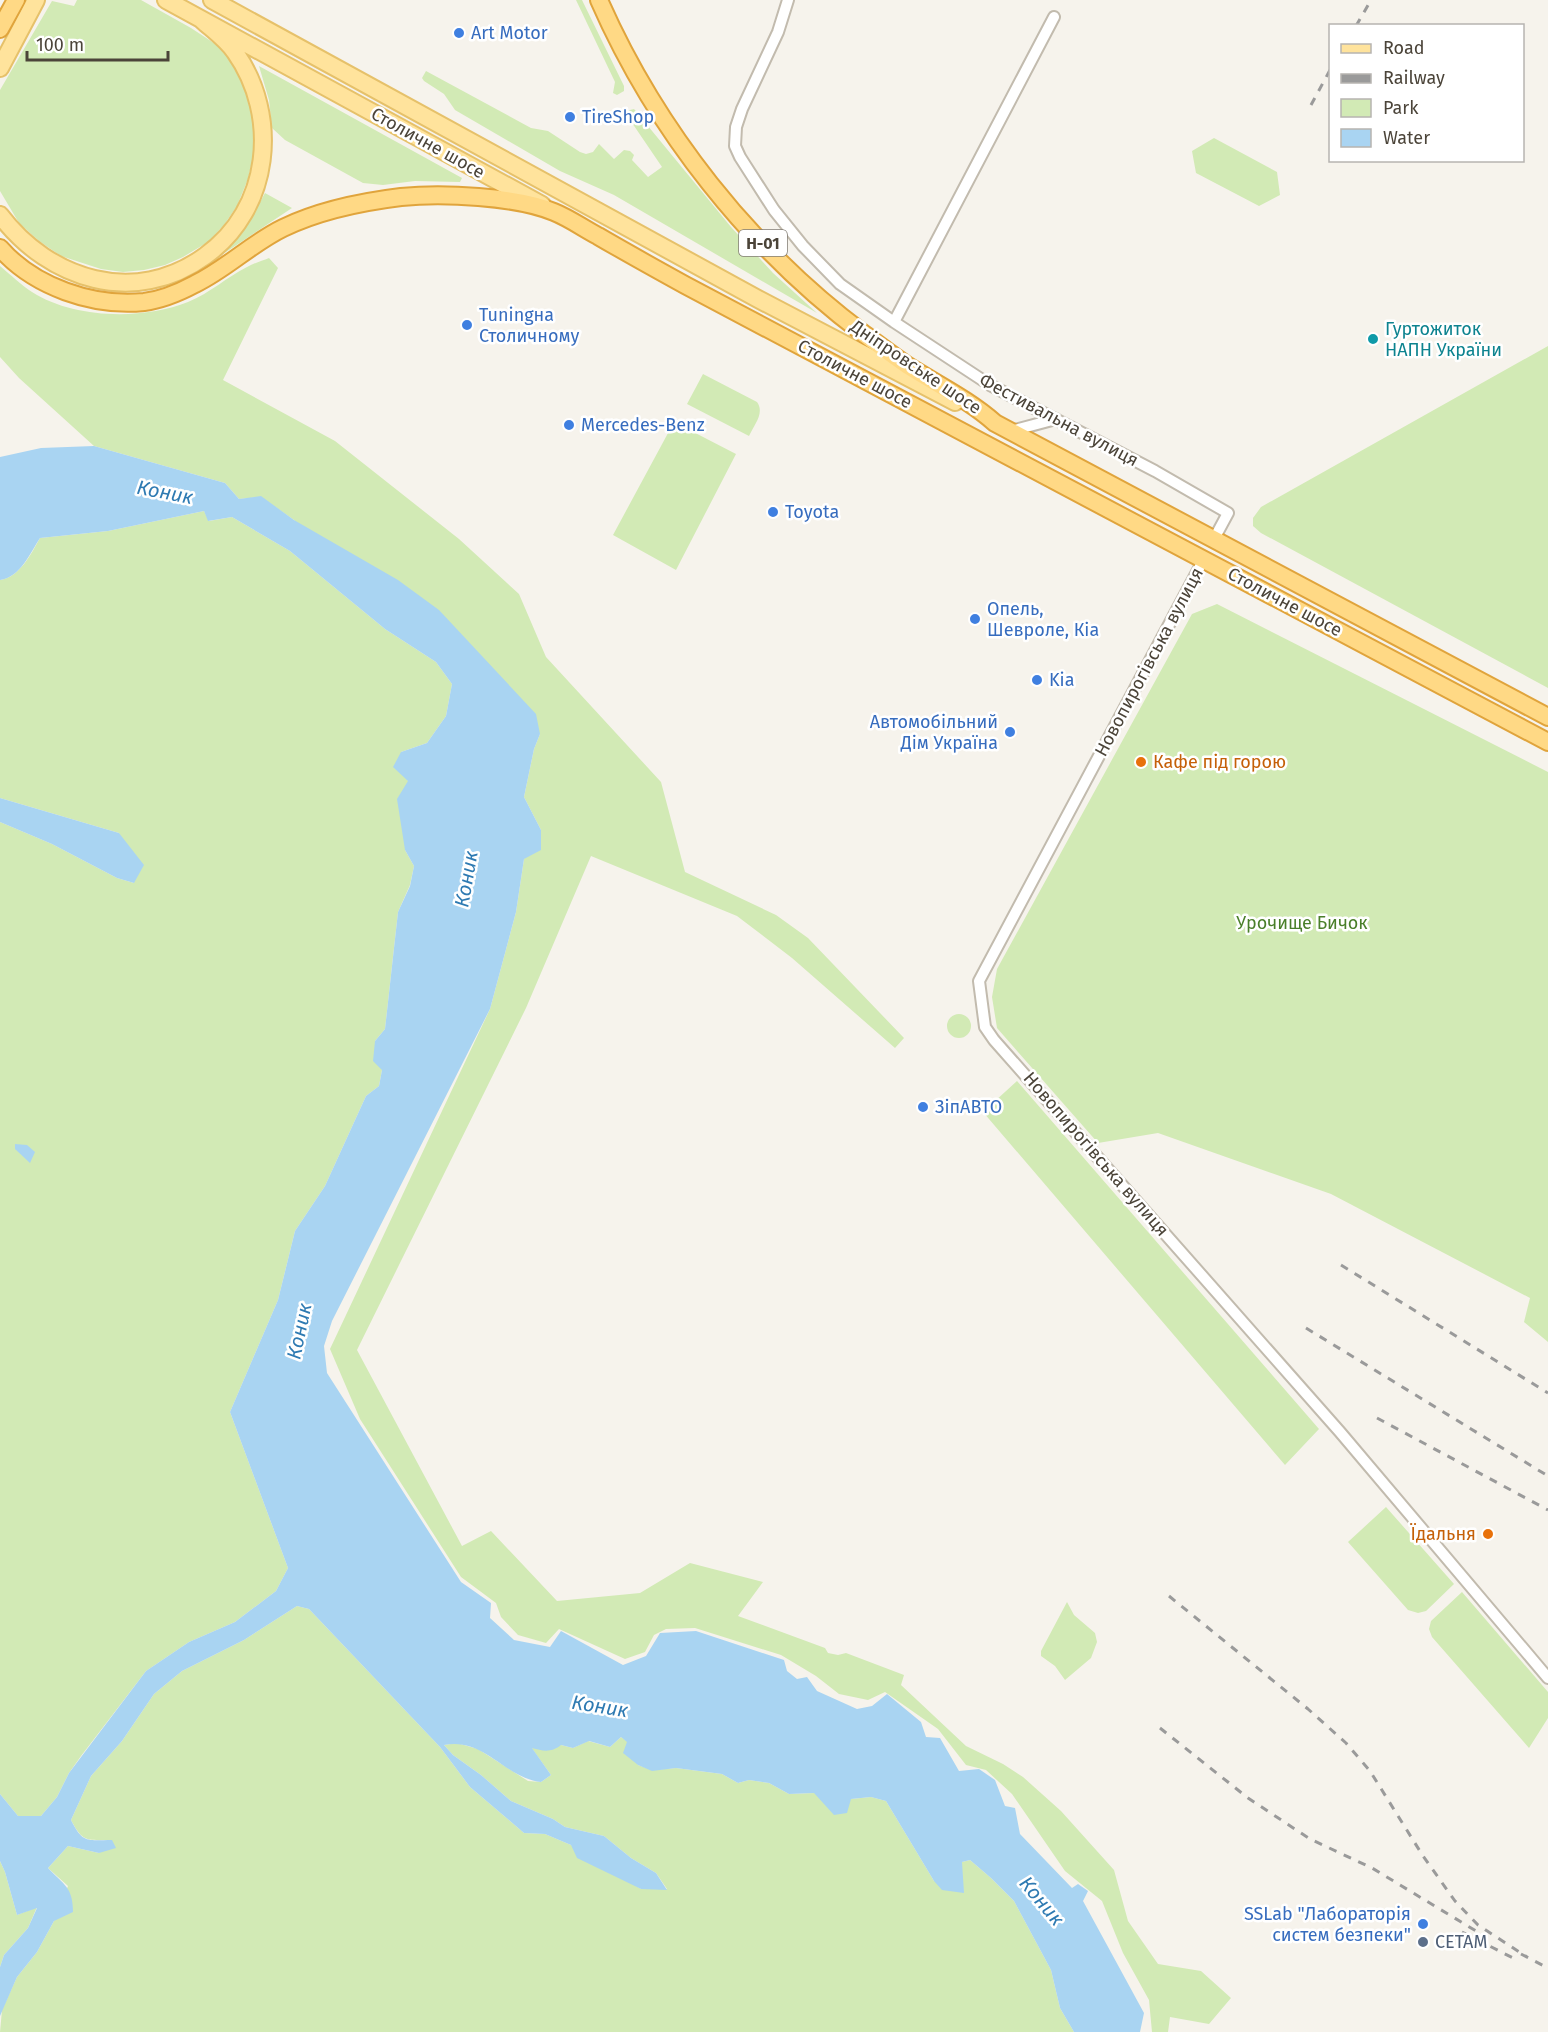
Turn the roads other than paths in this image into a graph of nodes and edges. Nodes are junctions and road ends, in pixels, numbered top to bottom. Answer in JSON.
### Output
{"nodes":[{"id":1,"x":16,"y":0,"type":"edge"},
{"id":2,"x":36,"y":0,"type":"edge"},
{"id":3,"x":166,"y":0,"type":"edge"},
{"id":4,"x":212,"y":0,"type":"edge"},
{"id":5,"x":599,"y":0,"type":"edge"},
{"id":6,"x":788,"y":0,"type":"edge"},
{"id":7,"x":1054,"y":18,"type":"dead end"},
{"id":8,"x":202,"y":20,"type":"junction"},
{"id":9,"x":0,"y":29,"type":"edge"},
{"id":10,"x":0,"y":68,"type":"edge"},
{"id":11,"x":553,"y":212,"type":"junction"},
{"id":12,"x":0,"y":214,"type":"edge"},
{"id":13,"x":0,"y":248,"type":"edge"},
{"id":14,"x":894,"y":322,"type":"junction"},
{"id":15,"x":1056,"y":419,"type":"junction"},
{"id":16,"x":995,"y":423,"type":"junction"},
{"id":17,"x":1011,"y":431,"type":"junction"},
{"id":18,"x":1214,"y":540,"type":"junction"},
{"id":19,"x":1204,"y":559,"type":"junction"},
{"id":20,"x":1548,"y":717,"type":"edge"},
{"id":21,"x":1548,"y":742,"type":"edge"},
{"id":22,"x":1548,"y":1678,"type":"edge"}],
"edges":[{"from":1,"to":9,"type":"highway"},
{"from":2,"to":10,"type":"main road"},
{"from":3,"to":8,"type":"main road","name":"Столичне шосе"},
{"from":4,"to":16,"type":"main road","name":"Столичне шосе"},
{"from":5,"to":16,"type":"highway","name":"Дніпровське шосе","number":"Н-01"},
{"from":6,"to":14,"type":"street","name":"Фестивальна вулиця"},
{"from":7,"to":14,"type":"street"},
{"from":8,"to":11,"type":"main road","name":"Столичне шосе"},
{"from":8,"to":12,"type":"main road"},
{"from":11,"to":13,"type":"highway"},
{"from":11,"to":19,"type":"highway","name":"Столичне шосе"},
{"from":14,"to":15,"type":"street","name":"Фестивальна вулиця"},
{"from":15,"to":17,"type":"street"},
{"from":15,"to":18,"type":"street","name":"Фестивальна вулиця"},
{"from":16,"to":17,"type":"highway","name":"Столичне шосе"},
{"from":17,"to":18,"type":"highway","name":"Столичне шосе"},
{"from":18,"to":20,"type":"highway","name":"Столичне шосе"},
{"from":19,"to":21,"type":"highway","name":"Столичне шосе"},
{"from":19,"to":22,"type":"street","name":"Новопирогівська вулиця"}]}
